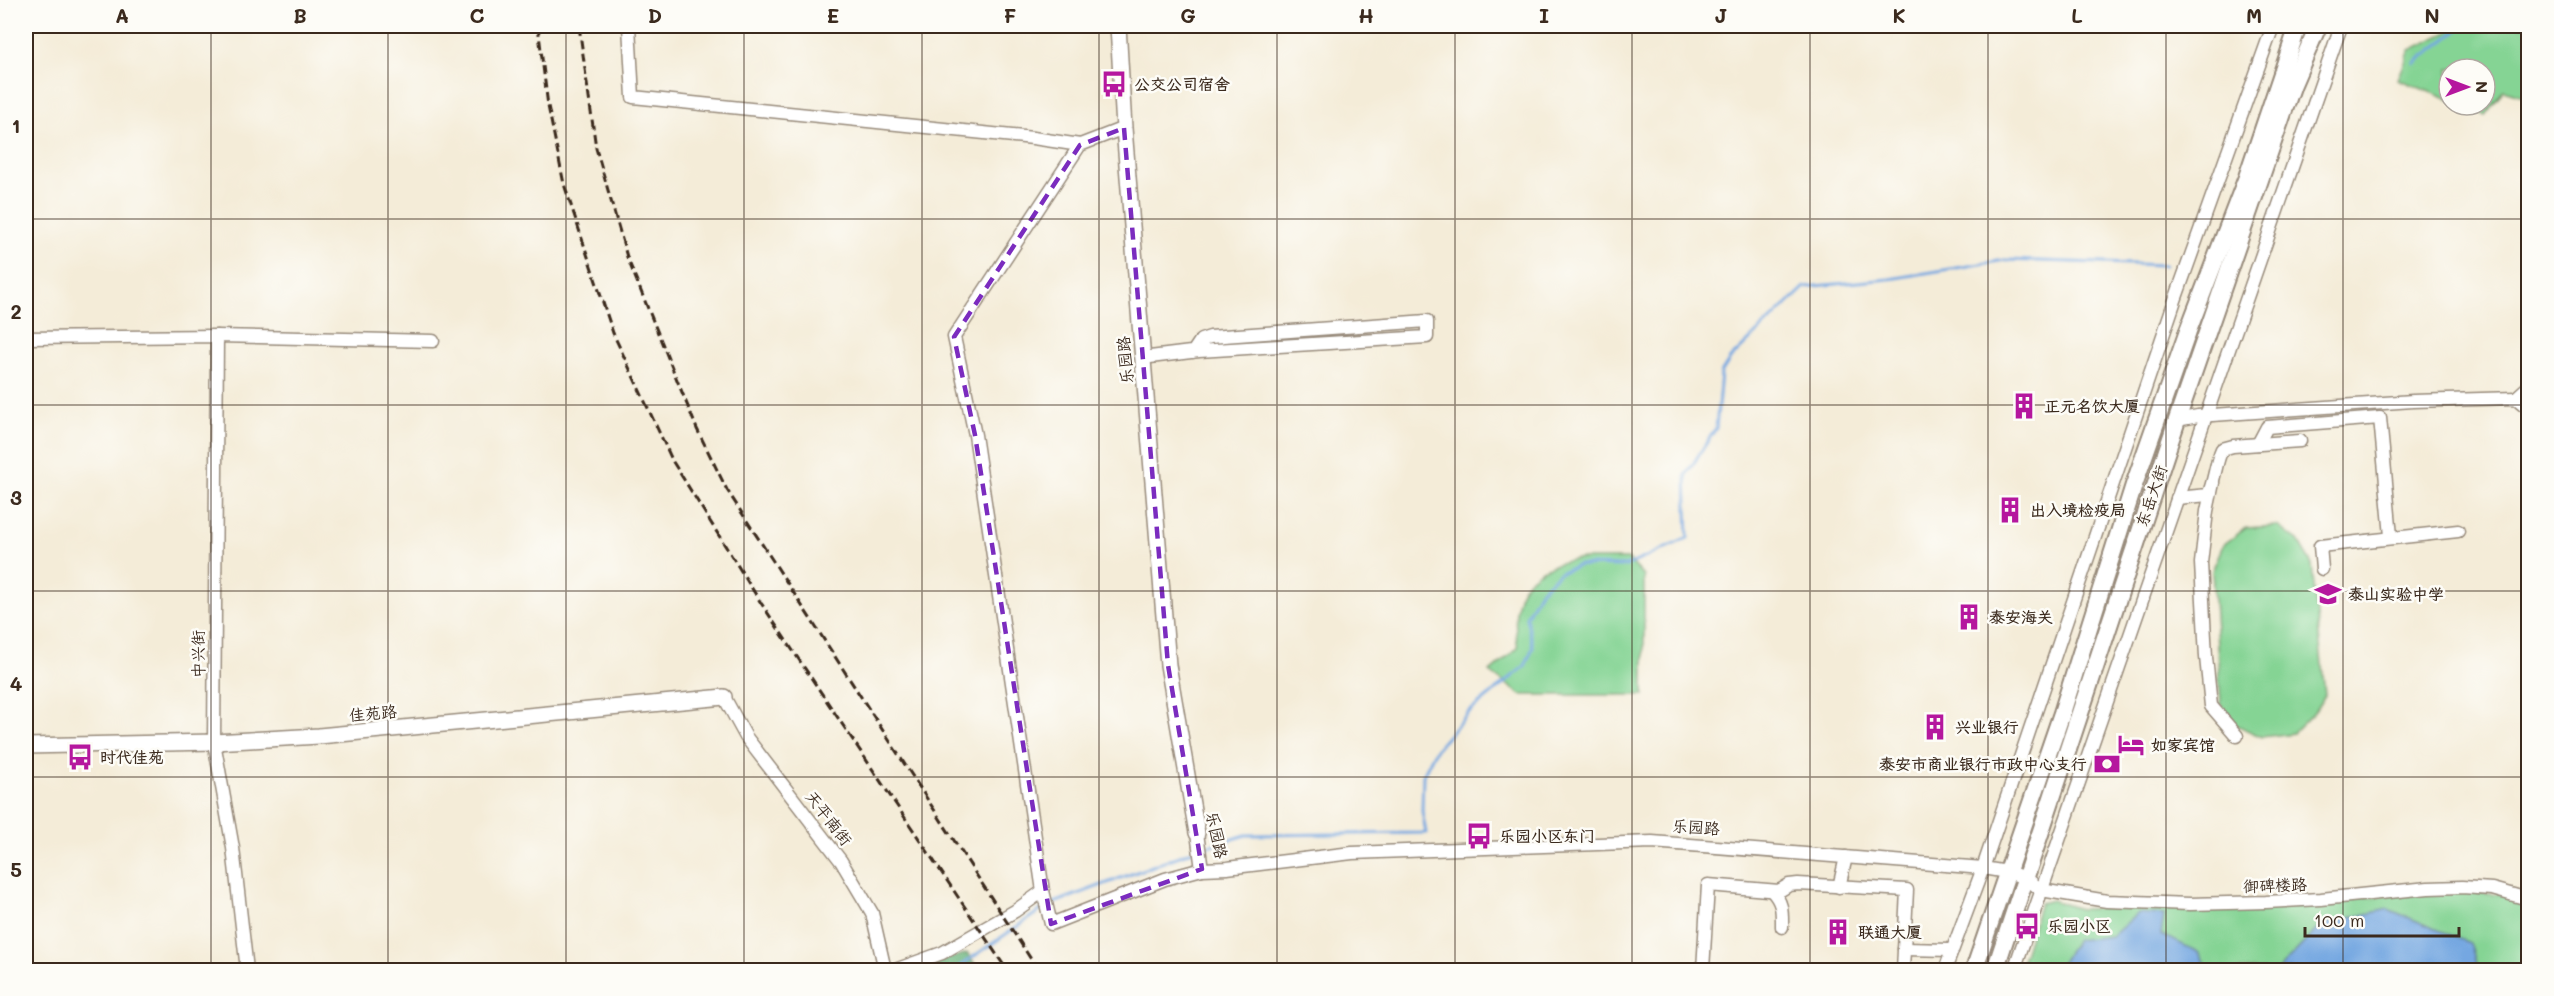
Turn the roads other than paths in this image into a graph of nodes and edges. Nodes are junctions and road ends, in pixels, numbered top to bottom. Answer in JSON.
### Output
{"nodes":[{"id":1,"x":629,"y":26,"type":"edge"},
{"id":2,"x":1118,"y":26,"type":"edge"},
{"id":3,"x":2273,"y":26,"type":"edge"},
{"id":4,"x":2298,"y":26,"type":"edge"},
{"id":5,"x":2318,"y":26,"type":"edge"},
{"id":6,"x":2341,"y":26,"type":"edge"},
{"id":7,"x":1124,"y":128,"type":"junction"},
{"id":8,"x":1080,"y":145,"type":"junction"},
{"id":9,"x":217,"y":336,"type":"junction"},
{"id":10,"x":26,"y":338,"type":"edge"},
{"id":11,"x":433,"y":341,"type":"dead end"},
{"id":12,"x":1193,"y":352,"type":"junction"},
{"id":13,"x":1142,"y":358,"type":"junction"},
{"id":14,"x":2529,"y":387,"type":"edge"},
{"id":15,"x":2516,"y":398,"type":"junction"},
{"id":16,"x":2529,"y":408,"type":"edge"},
{"id":17,"x":2205,"y":415,"type":"junction"},
{"id":18,"x":2177,"y":420,"type":"junction"},
{"id":19,"x":2300,"y":441,"type":"dead end"},
{"id":20,"x":2258,"y":444,"type":"junction"},
{"id":21,"x":2214,"y":483,"type":"junction"},
{"id":22,"x":2208,"y":495,"type":"junction"},
{"id":23,"x":2177,"y":498,"type":"junction"},
{"id":24,"x":2207,"y":511,"type":"junction"},
{"id":25,"x":2458,"y":531,"type":"dead end"},
{"id":26,"x":2391,"y":536,"type":"junction"},
{"id":27,"x":2322,"y":569,"type":"dead end"},
{"id":28,"x":724,"y":697,"type":"joint"},
{"id":29,"x":2237,"y":736,"type":"dead end"},
{"id":30,"x":214,"y":741,"type":"junction"},
{"id":31,"x":26,"y":746,"type":"edge"},
{"id":32,"x":1197,"y":833,"type":"joint"},
{"id":33,"x":1846,"y":857,"type":"junction"},
{"id":34,"x":1202,"y":865,"type":"junction"},
{"id":35,"x":1983,"y":868,"type":"junction"},
{"id":36,"x":2007,"y":872,"type":"junction"},
{"id":37,"x":2026,"y":879,"type":"junction"},
{"id":38,"x":1839,"y":886,"type":"junction"},
{"id":39,"x":2041,"y":890,"type":"junction"},
{"id":40,"x":1772,"y":891,"type":"junction"},
{"id":41,"x":1044,"y":895,"type":"junction"},
{"id":42,"x":2529,"y":899,"type":"edge"},
{"id":43,"x":1782,"y":927,"type":"dead end"},
{"id":44,"x":1904,"y":949,"type":"junction"},
{"id":45,"x":1951,"y":950,"type":"junction"},
{"id":46,"x":247,"y":970,"type":"edge"},
{"id":47,"x":885,"y":970,"type":"edge"},
{"id":48,"x":895,"y":970,"type":"edge"},
{"id":49,"x":1703,"y":970,"type":"edge"},
{"id":50,"x":1903,"y":970,"type":"edge"},
{"id":51,"x":1945,"y":970,"type":"edge"},
{"id":52,"x":1974,"y":970,"type":"edge"},
{"id":53,"x":1995,"y":970,"type":"edge"},
{"id":54,"x":2014,"y":970,"type":"edge"}],
"edges":[{"from":1,"to":8,"type":"street"},
{"from":2,"to":7,"type":"street","name":"乐园路"},
{"from":3,"to":35,"type":"street"},
{"from":4,"to":36,"type":"main road","name":"东岳大街"},
{"from":5,"to":18,"type":"main road","name":"东岳大街"},
{"from":6,"to":17,"type":"street"},
{"from":7,"to":8,"type":"street"},
{"from":7,"to":13,"type":"street","name":"乐园路"},
{"from":8,"to":41,"type":"street"},
{"from":9,"to":10,"type":"street"},
{"from":9,"to":11,"type":"street"},
{"from":9,"to":30,"type":"street","name":"中兴街"},
{"from":12,"to":12,"type":"street"},
{"from":12,"to":13,"type":"street"},
{"from":13,"to":32,"type":"street","name":"乐园路"},
{"from":14,"to":15,"type":"street"},
{"from":15,"to":16,"type":"street"},
{"from":15,"to":17,"type":"street"},
{"from":17,"to":18,"type":"street"},
{"from":17,"to":23,"type":"street"},
{"from":18,"to":37,"type":"main road","name":"东岳大街"},
{"from":19,"to":20,"type":"street"},
{"from":20,"to":21,"type":"street"},
{"from":20,"to":26,"type":"street"},
{"from":21,"to":22,"type":"street"},
{"from":21,"to":24,"type":"street"},
{"from":22,"to":23,"type":"street"},
{"from":22,"to":24,"type":"street"},
{"from":23,"to":39,"type":"street"},
{"from":24,"to":29,"type":"street"},
{"from":25,"to":26,"type":"street"},
{"from":26,"to":27,"type":"street"},
{"from":28,"to":30,"type":"street","name":"佳苑路"},
{"from":28,"to":47,"type":"street","name":"天平南街"},
{"from":30,"to":31,"type":"street","name":"佳苑路"},
{"from":30,"to":46,"type":"street","name":"中兴街"},
{"from":32,"to":34,"type":"street","name":"乐园路"},
{"from":33,"to":34,"type":"street","name":"乐园路"},
{"from":33,"to":35,"type":"street","name":"乐园路"},
{"from":33,"to":38,"type":"street"},
{"from":34,"to":41,"type":"street"},
{"from":35,"to":36,"type":"street","name":"乐园路"},
{"from":35,"to":45,"type":"street"},
{"from":36,"to":37,"type":"street","name":"乐园路"},
{"from":36,"to":52,"type":"main road","name":"东岳大街"},
{"from":37,"to":39,"type":"street","name":"御碑楼路"},
{"from":37,"to":53,"type":"main road","name":"东岳大街"},
{"from":38,"to":40,"type":"street"},
{"from":38,"to":44,"type":"street"},
{"from":39,"to":42,"type":"street","name":"御碑楼路"},
{"from":39,"to":54,"type":"street"},
{"from":40,"to":43,"type":"street"},
{"from":40,"to":49,"type":"street"},
{"from":41,"to":48,"type":"street"},
{"from":44,"to":45,"type":"street"},
{"from":44,"to":50,"type":"street"},
{"from":45,"to":51,"type":"street"}]}
